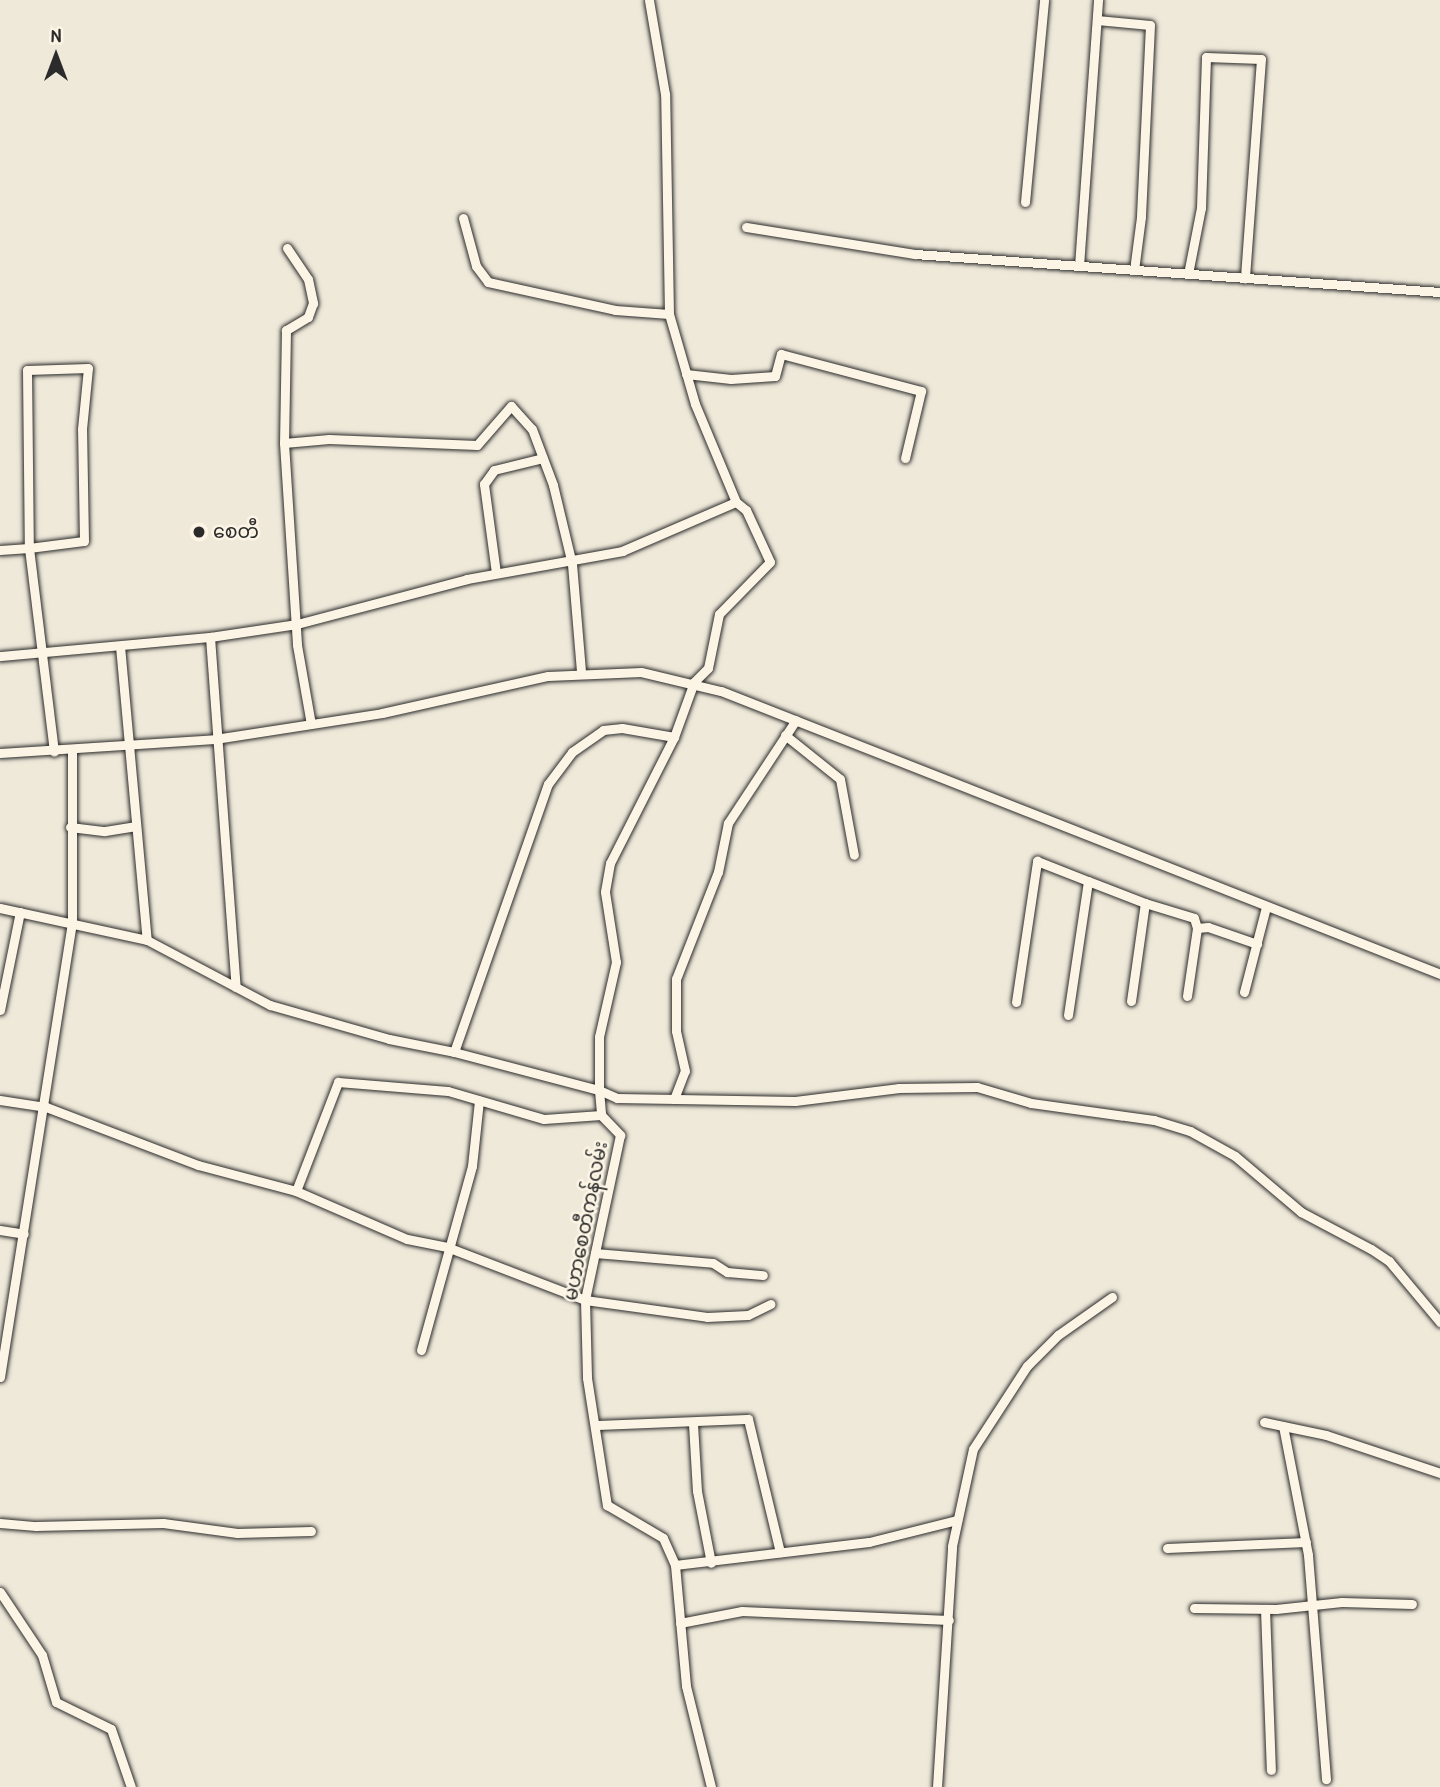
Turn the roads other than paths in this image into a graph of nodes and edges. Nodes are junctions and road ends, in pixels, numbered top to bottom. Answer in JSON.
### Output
{"nodes":[{"id":1,"x":649,"y":0,"type":"edge"},
{"id":2,"x":1044,"y":0,"type":"edge"},
{"id":3,"x":1098,"y":0,"type":"edge"},
{"id":4,"x":1097,"y":20,"type":"junction"},
{"id":5,"x":1025,"y":202,"type":"dead end"},
{"id":6,"x":463,"y":218,"type":"dead end"},
{"id":7,"x":746,"y":227,"type":"dead end"},
{"id":8,"x":287,"y":248,"type":"dead end"},
{"id":9,"x":1079,"y":266,"type":"junction"},
{"id":10,"x":1134,"y":270,"type":"junction"},
{"id":11,"x":1188,"y":274,"type":"junction"},
{"id":12,"x":1245,"y":278,"type":"junction"},
{"id":13,"x":1440,"y":292,"type":"edge"},
{"id":14,"x":669,"y":314,"type":"junction"},
{"id":15,"x":686,"y":374,"type":"junction"},
{"id":16,"x":284,"y":443,"type":"junction"},
{"id":17,"x":543,"y":458,"type":"junction"},
{"id":18,"x":905,"y":458,"type":"dead end"},
{"id":19,"x":736,"y":502,"type":"junction"},
{"id":20,"x":29,"y":548,"type":"junction"},
{"id":21,"x":0,"y":550,"type":"edge"},
{"id":22,"x":569,"y":560,"type":"junction"},
{"id":23,"x":496,"y":573,"type":"junction"},
{"id":24,"x":297,"y":624,"type":"junction"},
{"id":25,"x":210,"y":637,"type":"junction"},
{"id":26,"x":121,"y":646,"type":"junction"},
{"id":27,"x":43,"y":654,"type":"junction"},
{"id":28,"x":0,"y":656,"type":"edge"},
{"id":29,"x":581,"y":672,"type":"junction"},
{"id":30,"x":694,"y":682,"type":"junction"},
{"id":31,"x":796,"y":720,"type":"junction"},
{"id":32,"x":311,"y":724,"type":"junction"},
{"id":33,"x":785,"y":735,"type":"junction"},
{"id":34,"x":674,"y":737,"type":"junction"},
{"id":35,"x":215,"y":739,"type":"junction"},
{"id":36,"x":132,"y":745,"type":"junction"},
{"id":37,"x":54,"y":751,"type":"junction"},
{"id":38,"x":72,"y":751,"type":"junction"},
{"id":39,"x":0,"y":752,"type":"edge"},
{"id":40,"x":135,"y":826,"type":"junction"},
{"id":41,"x":71,"y":827,"type":"junction"},
{"id":42,"x":854,"y":855,"type":"dead end"},
{"id":43,"x":1088,"y":881,"type":"junction"},
{"id":44,"x":1145,"y":903,"type":"junction"},
{"id":45,"x":1266,"y":907,"type":"junction"},
{"id":46,"x":0,"y":908,"type":"edge"},
{"id":47,"x":20,"y":912,"type":"junction"},
{"id":48,"x":72,"y":924,"type":"junction"},
{"id":49,"x":1197,"y":928,"type":"junction"},
{"id":50,"x":147,"y":940,"type":"junction"},
{"id":51,"x":1257,"y":944,"type":"junction"},
{"id":52,"x":1440,"y":974,"type":"edge"},
{"id":53,"x":3,"y":976,"type":"edge"},
{"id":54,"x":236,"y":987,"type":"junction"},
{"id":55,"x":1244,"y":992,"type":"dead end"},
{"id":56,"x":1187,"y":996,"type":"dead end"},
{"id":57,"x":1131,"y":1001,"type":"dead end"},
{"id":58,"x":1016,"y":1002,"type":"dead end"},
{"id":59,"x":0,"y":1010,"type":"edge"},
{"id":60,"x":1068,"y":1015,"type":"dead end"},
{"id":61,"x":454,"y":1052,"type":"junction"},
{"id":62,"x":598,"y":1090,"type":"junction"},
{"id":63,"x":674,"y":1098,"type":"junction"},
{"id":64,"x":0,"y":1100,"type":"edge"},
{"id":65,"x":479,"y":1100,"type":"junction"},
{"id":66,"x":46,"y":1107,"type":"junction"},
{"id":67,"x":601,"y":1115,"type":"junction"},
{"id":68,"x":296,"y":1191,"type":"junction"},
{"id":69,"x":0,"y":1230,"type":"edge"},
{"id":70,"x":24,"y":1234,"type":"junction"},
{"id":71,"x":447,"y":1247,"type":"junction"},
{"id":72,"x":595,"y":1254,"type":"junction"},
{"id":73,"x":763,"y":1275,"type":"dead end"},
{"id":74,"x":1112,"y":1297,"type":"dead end"},
{"id":75,"x":585,"y":1300,"type":"junction"},
{"id":76,"x":771,"y":1304,"type":"dead end"},
{"id":77,"x":1440,"y":1322,"type":"edge"},
{"id":78,"x":421,"y":1350,"type":"dead end"},
{"id":79,"x":0,"y":1377,"type":"edge"},
{"id":80,"x":1264,"y":1422,"type":"dead end"},
{"id":81,"x":693,"y":1424,"type":"junction"},
{"id":82,"x":596,"y":1425,"type":"junction"},
{"id":83,"x":1283,"y":1426,"type":"junction"},
{"id":84,"x":1440,"y":1473,"type":"edge"},
{"id":85,"x":957,"y":1520,"type":"junction"},
{"id":86,"x":0,"y":1523,"type":"edge"},
{"id":87,"x":311,"y":1531,"type":"dead end"},
{"id":88,"x":1306,"y":1542,"type":"junction"},
{"id":89,"x":1167,"y":1548,"type":"dead end"},
{"id":90,"x":780,"y":1552,"type":"junction"},
{"id":91,"x":711,"y":1563,"type":"junction"},
{"id":92,"x":675,"y":1565,"type":"junction"},
{"id":93,"x":0,"y":1592,"type":"edge"},
{"id":94,"x":1312,"y":1602,"type":"junction"},
{"id":95,"x":1412,"y":1604,"type":"dead end"},
{"id":96,"x":1194,"y":1608,"type":"dead end"},
{"id":97,"x":1265,"y":1609,"type":"junction"},
{"id":98,"x":949,"y":1620,"type":"junction"},
{"id":99,"x":680,"y":1623,"type":"junction"},
{"id":100,"x":1271,"y":1770,"type":"dead end"},
{"id":101,"x":1325,"y":1779,"type":"dead end"},
{"id":102,"x":131,"y":1787,"type":"edge"},
{"id":103,"x":711,"y":1787,"type":"edge"},
{"id":104,"x":937,"y":1787,"type":"edge"}],
"edges":[{"from":1,"to":14,"type":"street"},
{"from":2,"to":5,"type":"street"},
{"from":3,"to":4,"type":"street"},
{"from":4,"to":9,"type":"street"},
{"from":4,"to":10,"type":"street"},
{"from":6,"to":14,"type":"street"},
{"from":7,"to":9,"type":"street"},
{"from":8,"to":16,"type":"street"},
{"from":9,"to":10,"type":"street"},
{"from":10,"to":11,"type":"street"},
{"from":11,"to":12,"type":"street"},
{"from":11,"to":12,"type":"street"},
{"from":12,"to":13,"type":"street"},
{"from":14,"to":15,"type":"street"},
{"from":15,"to":18,"type":"street"},
{"from":15,"to":19,"type":"street"},
{"from":16,"to":17,"type":"street"},
{"from":16,"to":24,"type":"street"},
{"from":17,"to":22,"type":"street"},
{"from":17,"to":23,"type":"street"},
{"from":19,"to":22,"type":"street"},
{"from":19,"to":30,"type":"street","name":"မဟာစေတီကန်လမ်း"},
{"from":20,"to":20,"type":"street"},
{"from":20,"to":21,"type":"street"},
{"from":20,"to":27,"type":"street"},
{"from":22,"to":23,"type":"street"},
{"from":22,"to":29,"type":"street"},
{"from":23,"to":24,"type":"street"},
{"from":24,"to":25,"type":"street"},
{"from":24,"to":32,"type":"street"},
{"from":25,"to":26,"type":"street"},
{"from":25,"to":35,"type":"street"},
{"from":26,"to":27,"type":"street"},
{"from":26,"to":36,"type":"street"},
{"from":27,"to":28,"type":"street"},
{"from":27,"to":37,"type":"street"},
{"from":29,"to":30,"type":"street"},
{"from":29,"to":32,"type":"street"},
{"from":30,"to":31,"type":"street"},
{"from":30,"to":34,"type":"street","name":"မဟာစေတီကန်လမ်း"},
{"from":31,"to":33,"type":"street"},
{"from":31,"to":45,"type":"street"},
{"from":32,"to":35,"type":"street"},
{"from":33,"to":42,"type":"street"},
{"from":33,"to":63,"type":"street"},
{"from":34,"to":61,"type":"street"},
{"from":34,"to":62,"type":"street","name":"မဟာစေတီကန်လမ်း"},
{"from":35,"to":36,"type":"street"},
{"from":35,"to":54,"type":"street"},
{"from":36,"to":38,"type":"street"},
{"from":36,"to":40,"type":"street"},
{"from":37,"to":38,"type":"street"},
{"from":37,"to":39,"type":"street"},
{"from":38,"to":41,"type":"street"},
{"from":40,"to":41,"type":"street"},
{"from":40,"to":50,"type":"street"},
{"from":41,"to":48,"type":"street"},
{"from":43,"to":44,"type":"street"},
{"from":43,"to":58,"type":"street"},
{"from":43,"to":60,"type":"street"},
{"from":44,"to":49,"type":"street"},
{"from":44,"to":57,"type":"street"},
{"from":45,"to":51,"type":"street"},
{"from":45,"to":52,"type":"street"},
{"from":46,"to":47,"type":"street"},
{"from":47,"to":48,"type":"street"},
{"from":47,"to":53,"type":"street"},
{"from":48,"to":50,"type":"street"},
{"from":48,"to":66,"type":"street"},
{"from":49,"to":51,"type":"street"},
{"from":49,"to":56,"type":"street"},
{"from":50,"to":54,"type":"street"},
{"from":51,"to":55,"type":"street"},
{"from":53,"to":59,"type":"street"},
{"from":54,"to":61,"type":"street"},
{"from":61,"to":62,"type":"street"},
{"from":62,"to":63,"type":"street"},
{"from":62,"to":67,"type":"street","name":"မဟာစေတီကန်လမ်း"},
{"from":63,"to":77,"type":"street"},
{"from":64,"to":66,"type":"street"},
{"from":65,"to":67,"type":"street"},
{"from":65,"to":68,"type":"street"},
{"from":65,"to":71,"type":"street"},
{"from":66,"to":68,"type":"street"},
{"from":66,"to":70,"type":"street"},
{"from":67,"to":72,"type":"street","name":"မဟာစေတီကန်လမ်း"},
{"from":68,"to":71,"type":"street"},
{"from":69,"to":70,"type":"street"},
{"from":70,"to":79,"type":"street"},
{"from":71,"to":75,"type":"street"},
{"from":71,"to":78,"type":"street"},
{"from":72,"to":73,"type":"street"},
{"from":72,"to":75,"type":"street","name":"မဟာစေတီကန်လမ်း"},
{"from":74,"to":85,"type":"street"},
{"from":75,"to":76,"type":"street"},
{"from":75,"to":82,"type":"street","name":"မဟာစေတီကန်လမ်း"},
{"from":80,"to":83,"type":"street"},
{"from":81,"to":82,"type":"street"},
{"from":81,"to":90,"type":"street"},
{"from":81,"to":91,"type":"street"},
{"from":82,"to":92,"type":"street","name":"မဟာစေတီကန်လမ်း"},
{"from":83,"to":84,"type":"street"},
{"from":83,"to":88,"type":"street"},
{"from":85,"to":90,"type":"street"},
{"from":85,"to":98,"type":"street"},
{"from":86,"to":87,"type":"street"},
{"from":88,"to":89,"type":"street"},
{"from":88,"to":94,"type":"street"},
{"from":90,"to":91,"type":"street"},
{"from":91,"to":92,"type":"street"},
{"from":92,"to":99,"type":"street","name":"မဟာစေတီကန်လမ်း"},
{"from":93,"to":102,"type":"street"},
{"from":94,"to":95,"type":"street"},
{"from":94,"to":97,"type":"street"},
{"from":94,"to":101,"type":"street"},
{"from":96,"to":97,"type":"street"},
{"from":97,"to":100,"type":"street"},
{"from":98,"to":99,"type":"street"},
{"from":98,"to":104,"type":"street"},
{"from":99,"to":103,"type":"street","name":"မဟာစေတီကန်လမ်း"}]}
